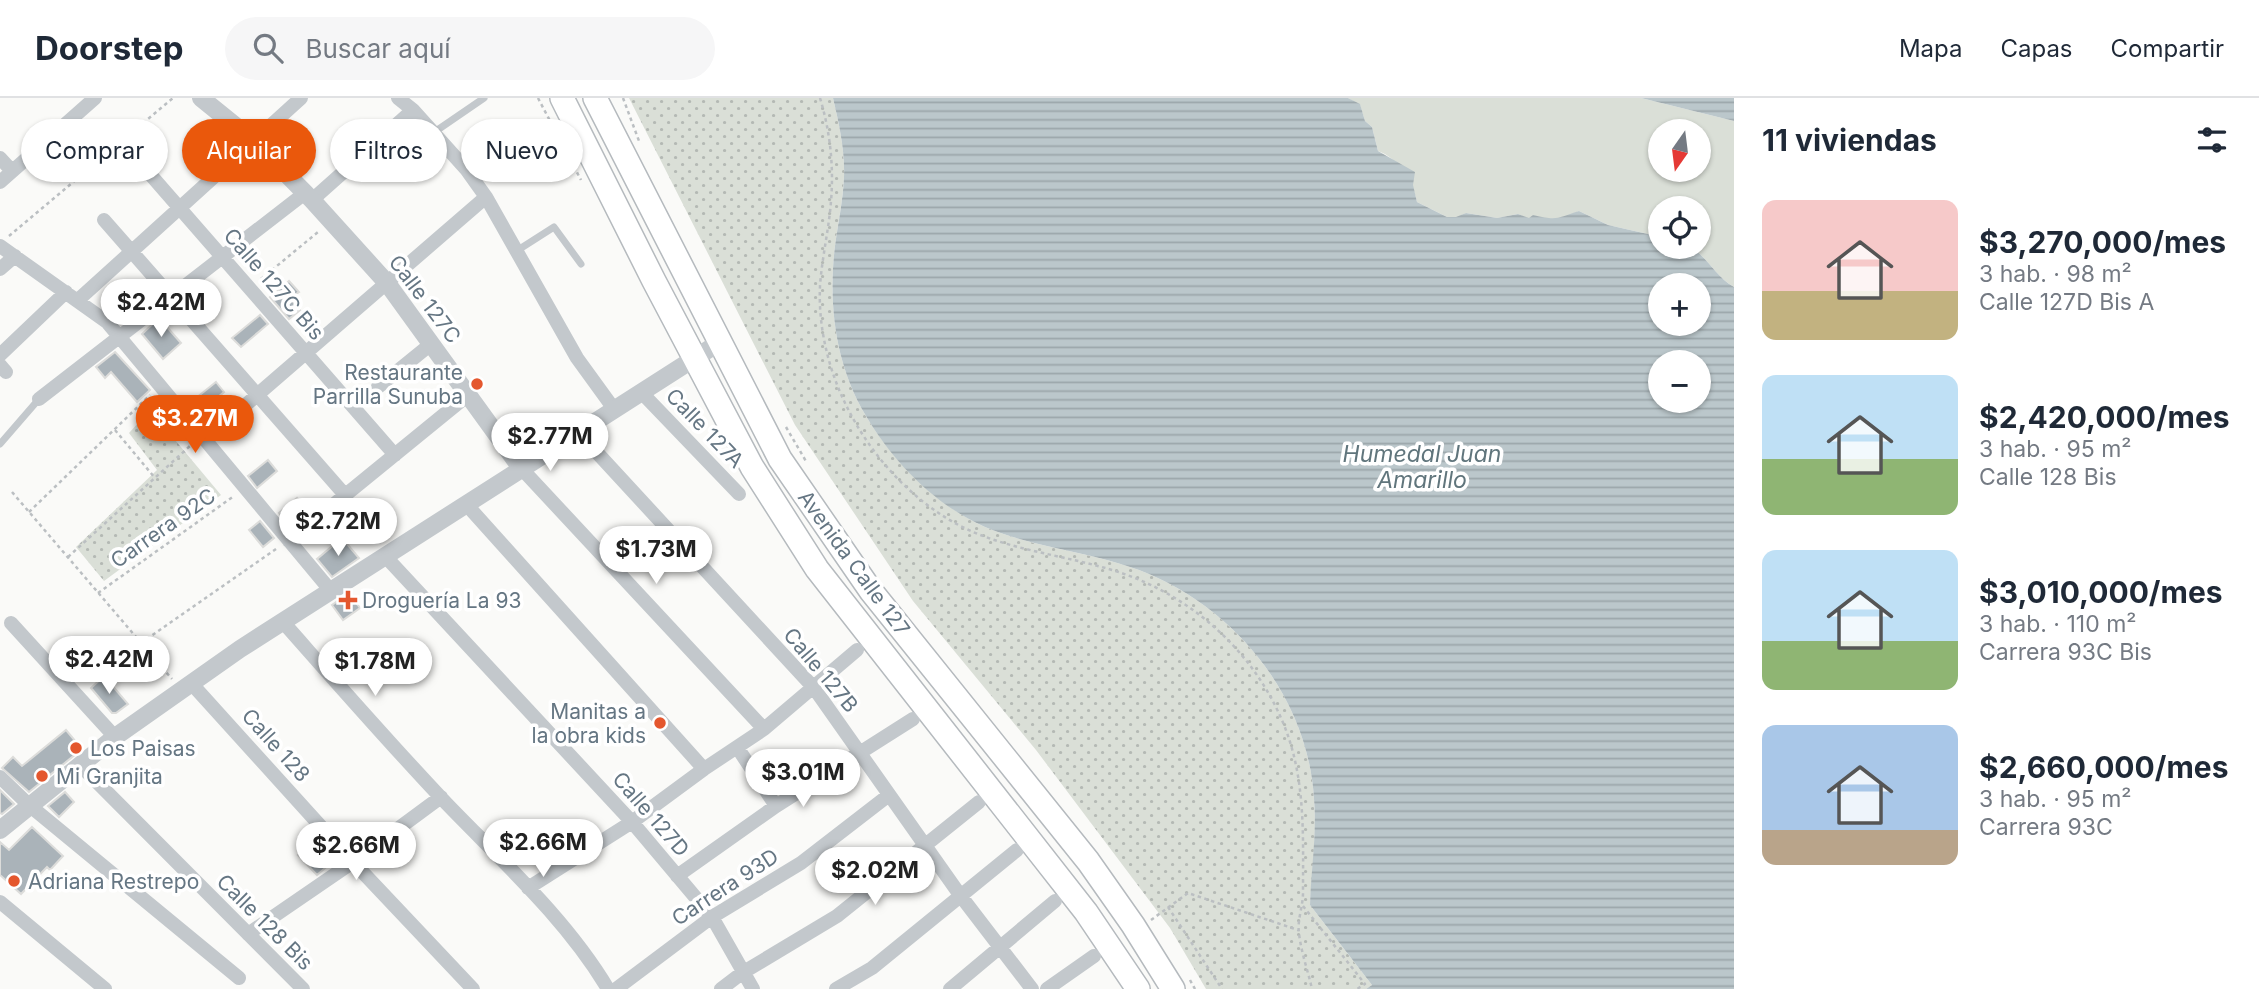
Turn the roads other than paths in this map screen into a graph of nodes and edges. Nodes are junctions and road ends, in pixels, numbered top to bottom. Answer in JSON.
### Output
{"nodes":[{"id":1,"x":95,"y":98,"type":"edge"},
{"id":2,"x":201,"y":98,"type":"edge"},
{"id":3,"x":301,"y":98,"type":"edge"},
{"id":4,"x":484,"y":98,"type":"edge"},
{"id":5,"x":562,"y":98,"type":"edge"},
{"id":6,"x":595,"y":98,"type":"edge"},
{"id":7,"x":409,"y":103,"type":"edge"},
{"id":8,"x":227,"y":119,"type":"edge"},
{"id":9,"x":278,"y":119,"type":"edge"},
{"id":10,"x":422,"y":119,"type":"edge"},
{"id":11,"x":447,"y":123,"type":"edge"},
{"id":12,"x":447,"y":148,"type":"edge"},
{"id":13,"x":0,"y":158,"type":"edge"},
{"id":14,"x":12,"y":172,"type":"junction"},
{"id":15,"x":0,"y":182,"type":"edge"},
{"id":16,"x":157,"y":182,"type":"edge"},
{"id":17,"x":208,"y":182,"type":"edge"},
{"id":18,"x":295,"y":182,"type":"edge"},
{"id":19,"x":309,"y":196,"type":"junction"},
{"id":20,"x":486,"y":197,"type":"junction"},
{"id":21,"x":179,"y":208,"type":"junction"},
{"id":22,"x":104,"y":220,"type":"dead end"},
{"id":23,"x":0,"y":245,"type":"edge"},
{"id":24,"x":518,"y":250,"type":"junction"},
{"id":25,"x":132,"y":251,"type":"junction"},
{"id":26,"x":15,"y":256,"type":"junction"},
{"id":27,"x":222,"y":257,"type":"junction"},
{"id":28,"x":581,"y":264,"type":"dead end"},
{"id":29,"x":0,"y":268,"type":"edge"},
{"id":30,"x":387,"y":283,"type":"junction"},
{"id":31,"x":72,"y":296,"type":"junction"},
{"id":32,"x":171,"y":297,"type":"junction"},
{"id":33,"x":119,"y":337,"type":"junction"},
{"id":34,"x":720,"y":342,"type":"junction"},
{"id":35,"x":431,"y":344,"type":"junction"},
{"id":36,"x":306,"y":352,"type":"junction"},
{"id":37,"x":0,"y":355,"type":"edge"},
{"id":38,"x":694,"y":358,"type":"junction"},
{"id":39,"x":378,"y":387,"type":"dead end"},
{"id":40,"x":641,"y":392,"type":"junction"},
{"id":41,"x":257,"y":395,"type":"junction"},
{"id":42,"x":468,"y":395,"type":"junction"},
{"id":43,"x":39,"y":399,"type":"joint"},
{"id":44,"x":614,"y":409,"type":"junction"},
{"id":45,"x":579,"y":432,"type":"junction"},
{"id":46,"x":203,"y":438,"type":"junction"},
{"id":47,"x":0,"y":443,"type":"edge"},
{"id":48,"x":395,"y":454,"type":"junction"},
{"id":49,"x":521,"y":468,"type":"junction"},
{"id":50,"x":739,"y":494,"type":"dead end"},
{"id":51,"x":345,"y":495,"type":"junction"},
{"id":52,"x":466,"y":504,"type":"junction"},
{"id":53,"x":289,"y":541,"type":"junction"},
{"id":54,"x":386,"y":555,"type":"junction"},
{"id":55,"x":331,"y":591,"type":"junction"},
{"id":56,"x":283,"y":622,"type":"junction"},
{"id":57,"x":11,"y":623,"type":"dead end"},
{"id":58,"x":857,"y":650,"type":"dead end"},
{"id":59,"x":186,"y":686,"type":"junction"},
{"id":60,"x":814,"y":688,"type":"junction"},
{"id":61,"x":913,"y":719,"type":"dead end"},
{"id":62,"x":764,"y":729,"type":"junction"},
{"id":63,"x":115,"y":737,"type":"junction"},
{"id":64,"x":737,"y":747,"type":"junction"},
{"id":65,"x":860,"y":753,"type":"junction"},
{"id":66,"x":80,"y":765,"type":"junction"},
{"id":67,"x":704,"y":769,"type":"junction"},
{"id":68,"x":0,"y":778,"type":"edge"},
{"id":69,"x":889,"y":795,"type":"junction"},
{"id":70,"x":441,"y":797,"type":"junction"},
{"id":71,"x":979,"y":802,"type":"dead end"},
{"id":72,"x":29,"y":805,"type":"junction"},
{"id":73,"x":776,"y":806,"type":"junction"},
{"id":74,"x":632,"y":822,"type":"junction"},
{"id":75,"x":0,"y":830,"type":"edge"},
{"id":76,"x":924,"y":845,"type":"junction"},
{"id":77,"x":1017,"y":850,"type":"dead end"},
{"id":78,"x":353,"y":862,"type":"junction"},
{"id":79,"x":677,"y":876,"type":"junction"},
{"id":80,"x":527,"y":888,"type":"junction"},
{"id":81,"x":960,"y":895,"type":"junction"},
{"id":82,"x":1055,"y":901,"type":"dead end"},
{"id":83,"x":0,"y":902,"type":"edge"},
{"id":84,"x":712,"y":917,"type":"junction"},
{"id":85,"x":248,"y":934,"type":"junction"},
{"id":86,"x":1000,"y":948,"type":"junction"},
{"id":87,"x":1094,"y":956,"type":"dead end"},
{"id":88,"x":742,"y":973,"type":"junction"},
{"id":89,"x":239,"y":978,"type":"dead end"},
{"id":90,"x":1181,"y":984,"type":"edge"},
{"id":91,"x":105,"y":989,"type":"edge"},
{"id":92,"x":303,"y":989,"type":"edge"},
{"id":93,"x":473,"y":989,"type":"edge"},
{"id":94,"x":608,"y":989,"type":"edge"},
{"id":95,"x":615,"y":989,"type":"edge"},
{"id":96,"x":721,"y":989,"type":"edge"},
{"id":97,"x":753,"y":989,"type":"edge"},
{"id":98,"x":836,"y":989,"type":"edge"},
{"id":99,"x":950,"y":989,"type":"edge"},
{"id":100,"x":1031,"y":989,"type":"edge"},
{"id":101,"x":1047,"y":989,"type":"edge"},
{"id":102,"x":1138,"y":989,"type":"edge"}],
"edges":[{"from":1,"to":14,"type":"street"},
{"from":2,"to":8,"type":"street","name":"Calle 127C"},
{"from":3,"to":9,"type":"street"},
{"from":4,"to":11,"type":"lane"},
{"from":5,"to":38,"type":"main road","name":"Avenida Calle 127"},
{"from":6,"to":34,"type":"main road","name":"Avenida Calle 127"},
{"from":7,"to":10,"type":"street"},
{"from":7,"to":19,"type":"street"},
{"from":12,"to":20,"type":"street"},
{"from":13,"to":14,"type":"street"},
{"from":14,"to":15,"type":"street"},
{"from":16,"to":21,"type":"street","name":"Calle 127C Bis"},
{"from":17,"to":21,"type":"street"},
{"from":18,"to":19,"type":"street","name":"Calle 127C"},
{"from":19,"to":27,"type":"street"},
{"from":19,"to":30,"type":"street","name":"Calle 127C"},
{"from":20,"to":24,"type":"street"},
{"from":20,"to":30,"type":"street"},
{"from":21,"to":25,"type":"street"},
{"from":21,"to":27,"type":"street","name":"Calle 127C Bis"},
{"from":22,"to":25,"type":"street"},
{"from":23,"to":26,"type":"street"},
{"from":24,"to":28,"type":"lane"},
{"from":24,"to":44,"type":"street"},
{"from":25,"to":31,"type":"street"},
{"from":25,"to":32,"type":"street"},
{"from":26,"to":29,"type":"street"},
{"from":26,"to":31,"type":"street"},
{"from":27,"to":32,"type":"street"},
{"from":27,"to":36,"type":"street","name":"Calle 127C Bis"},
{"from":30,"to":35,"type":"street","name":"Calle 127C"},
{"from":30,"to":36,"type":"street"},
{"from":31,"to":33,"type":"street"},
{"from":31,"to":37,"type":"street"},
{"from":32,"to":33,"type":"street"},
{"from":32,"to":41,"type":"street"},
{"from":33,"to":43,"type":"street"},
{"from":33,"to":46,"type":"street"},
{"from":34,"to":38,"type":"street"},
{"from":34,"to":90,"type":"main road","name":"Avenida Calle 127"},
{"from":35,"to":39,"type":"street"},
{"from":35,"to":42,"type":"street","name":"Calle 127C"},
{"from":36,"to":41,"type":"street"},
{"from":36,"to":48,"type":"street","name":"Calle 127C Bis"},
{"from":38,"to":40,"type":"street"},
{"from":38,"to":102,"type":"main road","name":"Avenida Calle 127"},
{"from":40,"to":44,"type":"street"},
{"from":40,"to":50,"type":"street","name":"Calle 127A"},
{"from":41,"to":46,"type":"street"},
{"from":41,"to":51,"type":"street"},
{"from":42,"to":48,"type":"street"},
{"from":42,"to":49,"type":"street","name":"Calle 127C"},
{"from":43,"to":47,"type":"lane"},
{"from":44,"to":45,"type":"street"},
{"from":45,"to":49,"type":"street"},
{"from":45,"to":60,"type":"street","name":"Calle 127B"},
{"from":46,"to":53,"type":"street"},
{"from":48,"to":51,"type":"street"},
{"from":49,"to":52,"type":"street"},
{"from":49,"to":62,"type":"street","name":"Calle 127C"},
{"from":51,"to":53,"type":"street"},
{"from":52,"to":54,"type":"street"},
{"from":52,"to":67,"type":"street"},
{"from":53,"to":55,"type":"street"},
{"from":54,"to":55,"type":"street"},
{"from":54,"to":74,"type":"street","name":"Calle 127D"},
{"from":55,"to":56,"type":"street"},
{"from":56,"to":59,"type":"street"},
{"from":56,"to":70,"type":"street"},
{"from":57,"to":63,"type":"street"},
{"from":58,"to":60,"type":"street"},
{"from":59,"to":63,"type":"street"},
{"from":59,"to":78,"type":"street","name":"Calle 128"},
{"from":60,"to":62,"type":"street"},
{"from":60,"to":65,"type":"street","name":"Calle 127B"},
{"from":61,"to":65,"type":"street"},
{"from":62,"to":64,"type":"street"},
{"from":63,"to":66,"type":"street"},
{"from":64,"to":67,"type":"street"},
{"from":64,"to":73,"type":"street"},
{"from":65,"to":69,"type":"street","name":"Calle 127B"},
{"from":65,"to":73,"type":"street"},
{"from":66,"to":72,"type":"street"},
{"from":66,"to":85,"type":"street","name":"Calle 128 Bis"},
{"from":67,"to":74,"type":"street"},
{"from":68,"to":72,"type":"street"},
{"from":69,"to":76,"type":"street","name":"Calle 127B"},
{"from":69,"to":84,"type":"street","name":"Carrera 93D"},
{"from":70,"to":78,"type":"street"},
{"from":70,"to":80,"type":"street"},
{"from":71,"to":76,"type":"street"},
{"from":72,"to":75,"type":"street"},
{"from":72,"to":89,"type":"street"},
{"from":73,"to":79,"type":"street"},
{"from":74,"to":79,"type":"street","name":"Calle 127D"},
{"from":74,"to":80,"type":"street"},
{"from":76,"to":81,"type":"street","name":"Calle 127B"},
{"from":76,"to":88,"type":"street"},
{"from":77,"to":81,"type":"street"},
{"from":78,"to":85,"type":"street"},
{"from":78,"to":93,"type":"street","name":"Calle 128"},
{"from":79,"to":84,"type":"street","name":"Calle 127D"},
{"from":80,"to":94,"type":"street"},
{"from":81,"to":86,"type":"street","name":"Calle 127B"},
{"from":81,"to":98,"type":"street"},
{"from":82,"to":86,"type":"street"},
{"from":83,"to":91,"type":"street"},
{"from":84,"to":88,"type":"street","name":"Calle 127D"},
{"from":84,"to":95,"type":"street","name":"Carrera 93D"},
{"from":85,"to":92,"type":"street","name":"Calle 128 Bis"},
{"from":86,"to":99,"type":"street"},
{"from":86,"to":100,"type":"street","name":"Calle 127B"},
{"from":87,"to":101,"type":"street"},
{"from":88,"to":96,"type":"street"},
{"from":88,"to":97,"type":"street","name":"Calle 127D"}]}
